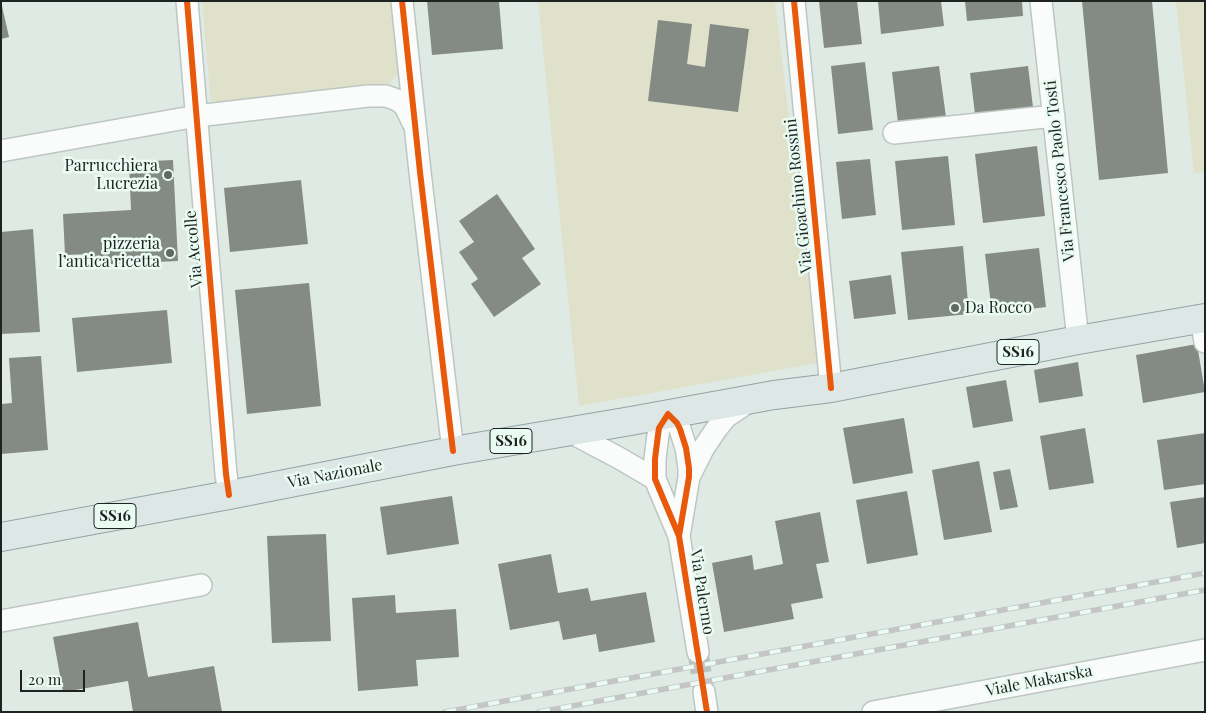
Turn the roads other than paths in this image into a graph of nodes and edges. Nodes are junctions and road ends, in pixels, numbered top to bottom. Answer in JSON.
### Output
{"nodes":[{"id":1,"x":187,"y":1,"type":"edge"},
{"id":2,"x":402,"y":1,"type":"edge"},
{"id":3,"x":794,"y":1,"type":"edge"},
{"id":4,"x":1041,"y":1,"type":"edge"},
{"id":5,"x":197,"y":116,"type":"junction"},
{"id":6,"x":1054,"y":116,"type":"junction"},
{"id":7,"x":415,"y":130,"type":"junction"},
{"id":8,"x":894,"y":133,"type":"dead end"},
{"id":9,"x":1,"y":151,"type":"edge"},
{"id":10,"x":1203,"y":326,"type":"edge"},
{"id":11,"x":1078,"y":340,"type":"junction"},
{"id":12,"x":832,"y":388,"type":"junction"},
{"id":13,"x":754,"y":398,"type":"junction"},
{"id":14,"x":668,"y":414,"type":"junction"},
{"id":15,"x":570,"y":432,"type":"junction"},
{"id":16,"x":452,"y":451,"type":"junction"},
{"id":17,"x":689,"y":477,"type":"junction"},
{"id":18,"x":655,"y":478,"type":"junction"},
{"id":19,"x":229,"y":495,"type":"junction"},
{"id":20,"x":679,"y":536,"type":"junction"},
{"id":21,"x":1,"y":537,"type":"edge"},
{"id":22,"x":201,"y":585,"type":"dead end"},
{"id":23,"x":1,"y":621,"type":"edge"},
{"id":24,"x":1205,"y":650,"type":"edge"},
{"id":25,"x":698,"y":652,"type":"tunnel mouth"},
{"id":26,"x":873,"y":712,"type":"edge"}],
"edges":[{"from":1,"to":5,"type":"street","name":"Via Accolle"},
{"from":2,"to":7,"type":"street"},
{"from":3,"to":12,"type":"street","name":"Via Gioachino Rossini"},
{"from":4,"to":6,"type":"street","name":"Via Francesco Paolo Tosti"},
{"from":5,"to":7,"type":"street"},
{"from":5,"to":9,"type":"street"},
{"from":5,"to":19,"type":"street","name":"Via Accolle"},
{"from":6,"to":8,"type":"street"},
{"from":6,"to":11,"type":"street","name":"Via Francesco Paolo Tosti"},
{"from":7,"to":16,"type":"street"},
{"from":10,"to":11,"type":"main road","number":"SS16"},
{"from":11,"to":12,"type":"main road","number":"SS16"},
{"from":12,"to":13,"type":"main road","number":"SS16"},
{"from":13,"to":14,"type":"main road","number":"SS16"},
{"from":13,"to":17,"type":"street","name":"Via Palermo"},
{"from":14,"to":15,"type":"main road","name":"Via Nazionale","number":"SS16"},
{"from":14,"to":17,"type":"street","name":"Via Palermo"},
{"from":14,"to":18,"type":"street","name":"Via Palermo"},
{"from":15,"to":16,"type":"main road","name":"Via Nazionale","number":"SS16"},
{"from":15,"to":18,"type":"street"},
{"from":16,"to":19,"type":"main road","name":"Via Nazionale","number":"SS16"},
{"from":17,"to":20,"type":"street","name":"Via Palermo"},
{"from":18,"to":20,"type":"street","name":"Via Palermo"},
{"from":19,"to":21,"type":"main road","name":"Via Nazionale","number":"SS16"},
{"from":20,"to":25,"type":"street","name":"Via Palermo"},
{"from":22,"to":23,"type":"street"},
{"from":24,"to":26,"type":"street","name":"Viale Makarska"}]}
